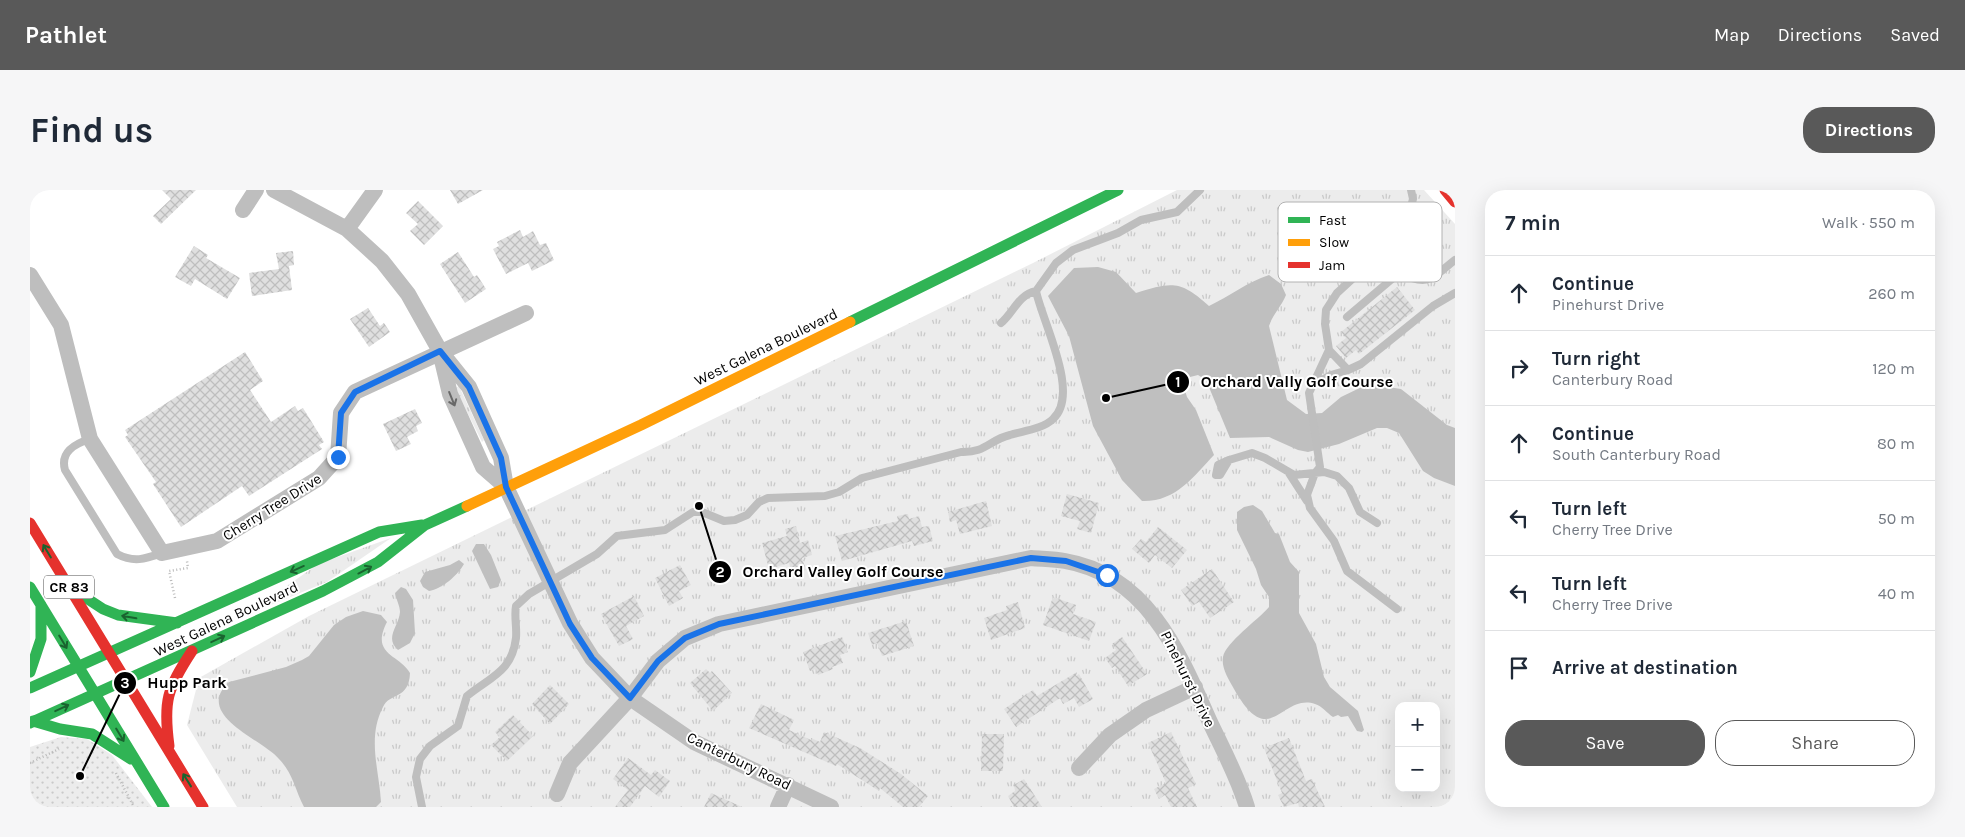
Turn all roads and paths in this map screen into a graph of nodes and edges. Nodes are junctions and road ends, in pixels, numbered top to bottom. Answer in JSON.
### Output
{"nodes":[{"id":1,"x":256,"y":190,"type":"edge"},
{"id":2,"x":274,"y":190,"type":"edge"},
{"id":3,"x":375,"y":190,"type":"edge"},
{"id":4,"x":1118,"y":190,"type":"edge"},
{"id":5,"x":1200,"y":190,"type":"edge"},
{"id":6,"x":1445,"y":190,"type":"edge"},
{"id":7,"x":1455,"y":202,"type":"edge"},
{"id":8,"x":243,"y":210,"type":"dead end"},
{"id":9,"x":347,"y":229,"type":"junction"},
{"id":10,"x":1455,"y":260,"type":"edge"},
{"id":11,"x":1442,"y":271,"type":"edge"},
{"id":12,"x":30,"y":275,"type":"edge"},
{"id":13,"x":1349,"y":282,"type":"edge"},
{"id":14,"x":1388,"y":282,"type":"edge"},
{"id":15,"x":1036,"y":291,"type":"junction"},
{"id":16,"x":1455,"y":293,"type":"edge"},
{"id":17,"x":526,"y":313,"type":"dead end"},
{"id":18,"x":1347,"y":317,"type":"dead end"},
{"id":19,"x":1001,"y":323,"type":"dead end"},
{"id":20,"x":1329,"y":350,"type":"junction"},
{"id":21,"x":440,"y":351,"type":"junction"},
{"id":22,"x":1348,"y":370,"type":"junction"},
{"id":23,"x":1313,"y":384,"type":"junction"},
{"id":24,"x":90,"y":439,"type":"junction"},
{"id":25,"x":1229,"y":460,"type":"dead end"},
{"id":26,"x":1289,"y":473,"type":"junction"},
{"id":27,"x":1315,"y":473,"type":"junction"},
{"id":28,"x":506,"y":487,"type":"junction"},
{"id":29,"x":1310,"y":508,"type":"junction"},
{"id":30,"x":30,"y":523,"type":"edge"},
{"id":31,"x":1377,"y":523,"type":"dead end"},
{"id":32,"x":425,"y":525,"type":"junction"},
{"id":33,"x":162,"y":553,"type":"junction"},
{"id":34,"x":187,"y":561,"type":"dead end"},
{"id":35,"x":550,"y":582,"type":"junction"},
{"id":36,"x":30,"y":587,"type":"edge"},
{"id":37,"x":69,"y":587,"type":"junction"},
{"id":38,"x":175,"y":598,"type":"dead end"},
{"id":39,"x":41,"y":605,"type":"junction"},
{"id":40,"x":1397,"y":609,"type":"dead end"},
{"id":41,"x":177,"y":623,"type":"junction"},
{"id":42,"x":192,"y":651,"type":"junction"},
{"id":43,"x":108,"y":653,"type":"junction"},
{"id":44,"x":78,"y":666,"type":"junction"},
{"id":45,"x":30,"y":672,"type":"edge"},
{"id":46,"x":126,"y":681,"type":"junction"},
{"id":47,"x":1195,"y":687,"type":"junction"},
{"id":48,"x":30,"y":688,"type":"edge"},
{"id":49,"x":95,"y":694,"type":"junction"},
{"id":50,"x":630,"y":698,"type":"junction"},
{"id":51,"x":31,"y":722,"type":"edge"},
{"id":52,"x":62,"y":748,"type":"dead end"},
{"id":53,"x":170,"y":753,"type":"junction"},
{"id":54,"x":30,"y":763,"type":"edge"},
{"id":55,"x":138,"y":764,"type":"junction"},
{"id":56,"x":1079,"y":768,"type":"dead end"},
{"id":57,"x":113,"y":769,"type":"dead end"},
{"id":58,"x":788,"y":785,"type":"junction"},
{"id":59,"x":557,"y":794,"type":"dead end"},
{"id":60,"x":134,"y":807,"type":"edge"},
{"id":61,"x":164,"y":807,"type":"edge"},
{"id":62,"x":203,"y":807,"type":"edge"},
{"id":63,"x":422,"y":807,"type":"edge"},
{"id":64,"x":778,"y":807,"type":"edge"},
{"id":65,"x":831,"y":807,"type":"edge"},
{"id":66,"x":1247,"y":807,"type":"edge"}],
"edges":[{"from":1,"to":8,"type":"street"},
{"from":2,"to":9,"type":"street","name":"Canterbury Road"},
{"from":3,"to":9,"type":"street"},
{"from":4,"to":28,"type":"main road","name":"West Galena Boulevard"},
{"from":5,"to":15,"type":"lane"},
{"from":6,"to":7,"type":"main road"},
{"from":9,"to":21,"type":"street","name":"Canterbury Road"},
{"from":10,"to":11,"type":"lane"},
{"from":12,"to":24,"type":"street"},
{"from":13,"to":20,"type":"lane"},
{"from":14,"to":18,"type":"lane"},
{"from":15,"to":19,"type":"lane"},
{"from":15,"to":35,"type":"lane"},
{"from":16,"to":22,"type":"lane"},
{"from":17,"to":21,"type":"street","name":"Cherry Tree Drive"},
{"from":20,"to":22,"type":"lane"},
{"from":20,"to":23,"type":"lane"},
{"from":21,"to":28,"type":"street","name":"Canterbury Road"},
{"from":21,"to":33,"type":"street","name":"Cherry Tree Drive"},
{"from":22,"to":23,"type":"lane"},
{"from":23,"to":27,"type":"lane"},
{"from":24,"to":33,"type":"street"},
{"from":24,"to":33,"type":"lane"},
{"from":25,"to":26,"type":"lane"},
{"from":26,"to":27,"type":"lane"},
{"from":26,"to":29,"type":"lane"},
{"from":27,"to":29,"type":"lane"},
{"from":27,"to":31,"type":"lane"},
{"from":28,"to":32,"type":"main road","name":"West Galena Boulevard"},
{"from":28,"to":35,"type":"street","name":"Canterbury Road"},
{"from":29,"to":40,"type":"lane"},
{"from":37,"to":30,"type":"main road","number":"CR 83","one_way":true},
{"from":32,"to":41,"type":"main road","name":"West Galena Boulevard","one_way":true},
{"from":42,"to":32,"type":"main road","name":"West Galena Boulevard","one_way":true},
{"from":34,"to":38,"type":"path"},
{"from":35,"to":50,"type":"street","name":"Canterbury Road"},
{"from":35,"to":63,"type":"lane"},
{"from":36,"to":39,"type":"main road","number":"CR 83"},
{"from":41,"to":37,"type":"main road","one_way":true},
{"from":37,"to":43,"type":"main road","number":"CR 83"},
{"from":39,"to":44,"type":"main road","number":"CR 83","one_way":true},
{"from":39,"to":45,"type":"main road"},
{"from":41,"to":43,"type":"main road","name":"West Galena Boulevard"},
{"from":42,"to":46,"type":"main road","name":"West Galena Boulevard"},
{"from":42,"to":53,"type":"main road"},
{"from":43,"to":44,"type":"main road","name":"West Galena Boulevard"},
{"from":43,"to":46,"type":"main road","number":"CR 83"},
{"from":44,"to":48,"type":"main road","name":"West Galena Boulevard"},
{"from":44,"to":49,"type":"main road","number":"CR 83"},
{"from":46,"to":49,"type":"main road","name":"West Galena Boulevard"},
{"from":46,"to":53,"type":"main road","number":"CR 83"},
{"from":47,"to":50,"type":"street","name":"Pinehurst Drive"},
{"from":47,"to":56,"type":"street"},
{"from":47,"to":66,"type":"street","name":"Pinehurst Drive"},
{"from":51,"to":49,"type":"main road","name":"West Galena Boulevard","one_way":true},
{"from":49,"to":55,"type":"main road","number":"CR 83","one_way":true},
{"from":50,"to":58,"type":"street","name":"Canterbury Road"},
{"from":50,"to":59,"type":"street","name":"Pinehurst Drive"},
{"from":51,"to":55,"type":"main road"},
{"from":52,"to":54,"type":"path"},
{"from":62,"to":53,"type":"main road","number":"CR 83","one_way":true},
{"from":55,"to":61,"type":"main road","number":"CR 83"},
{"from":57,"to":60,"type":"path"},
{"from":58,"to":64,"type":"street"},
{"from":58,"to":65,"type":"street","name":"Canterbury Road"}]}
